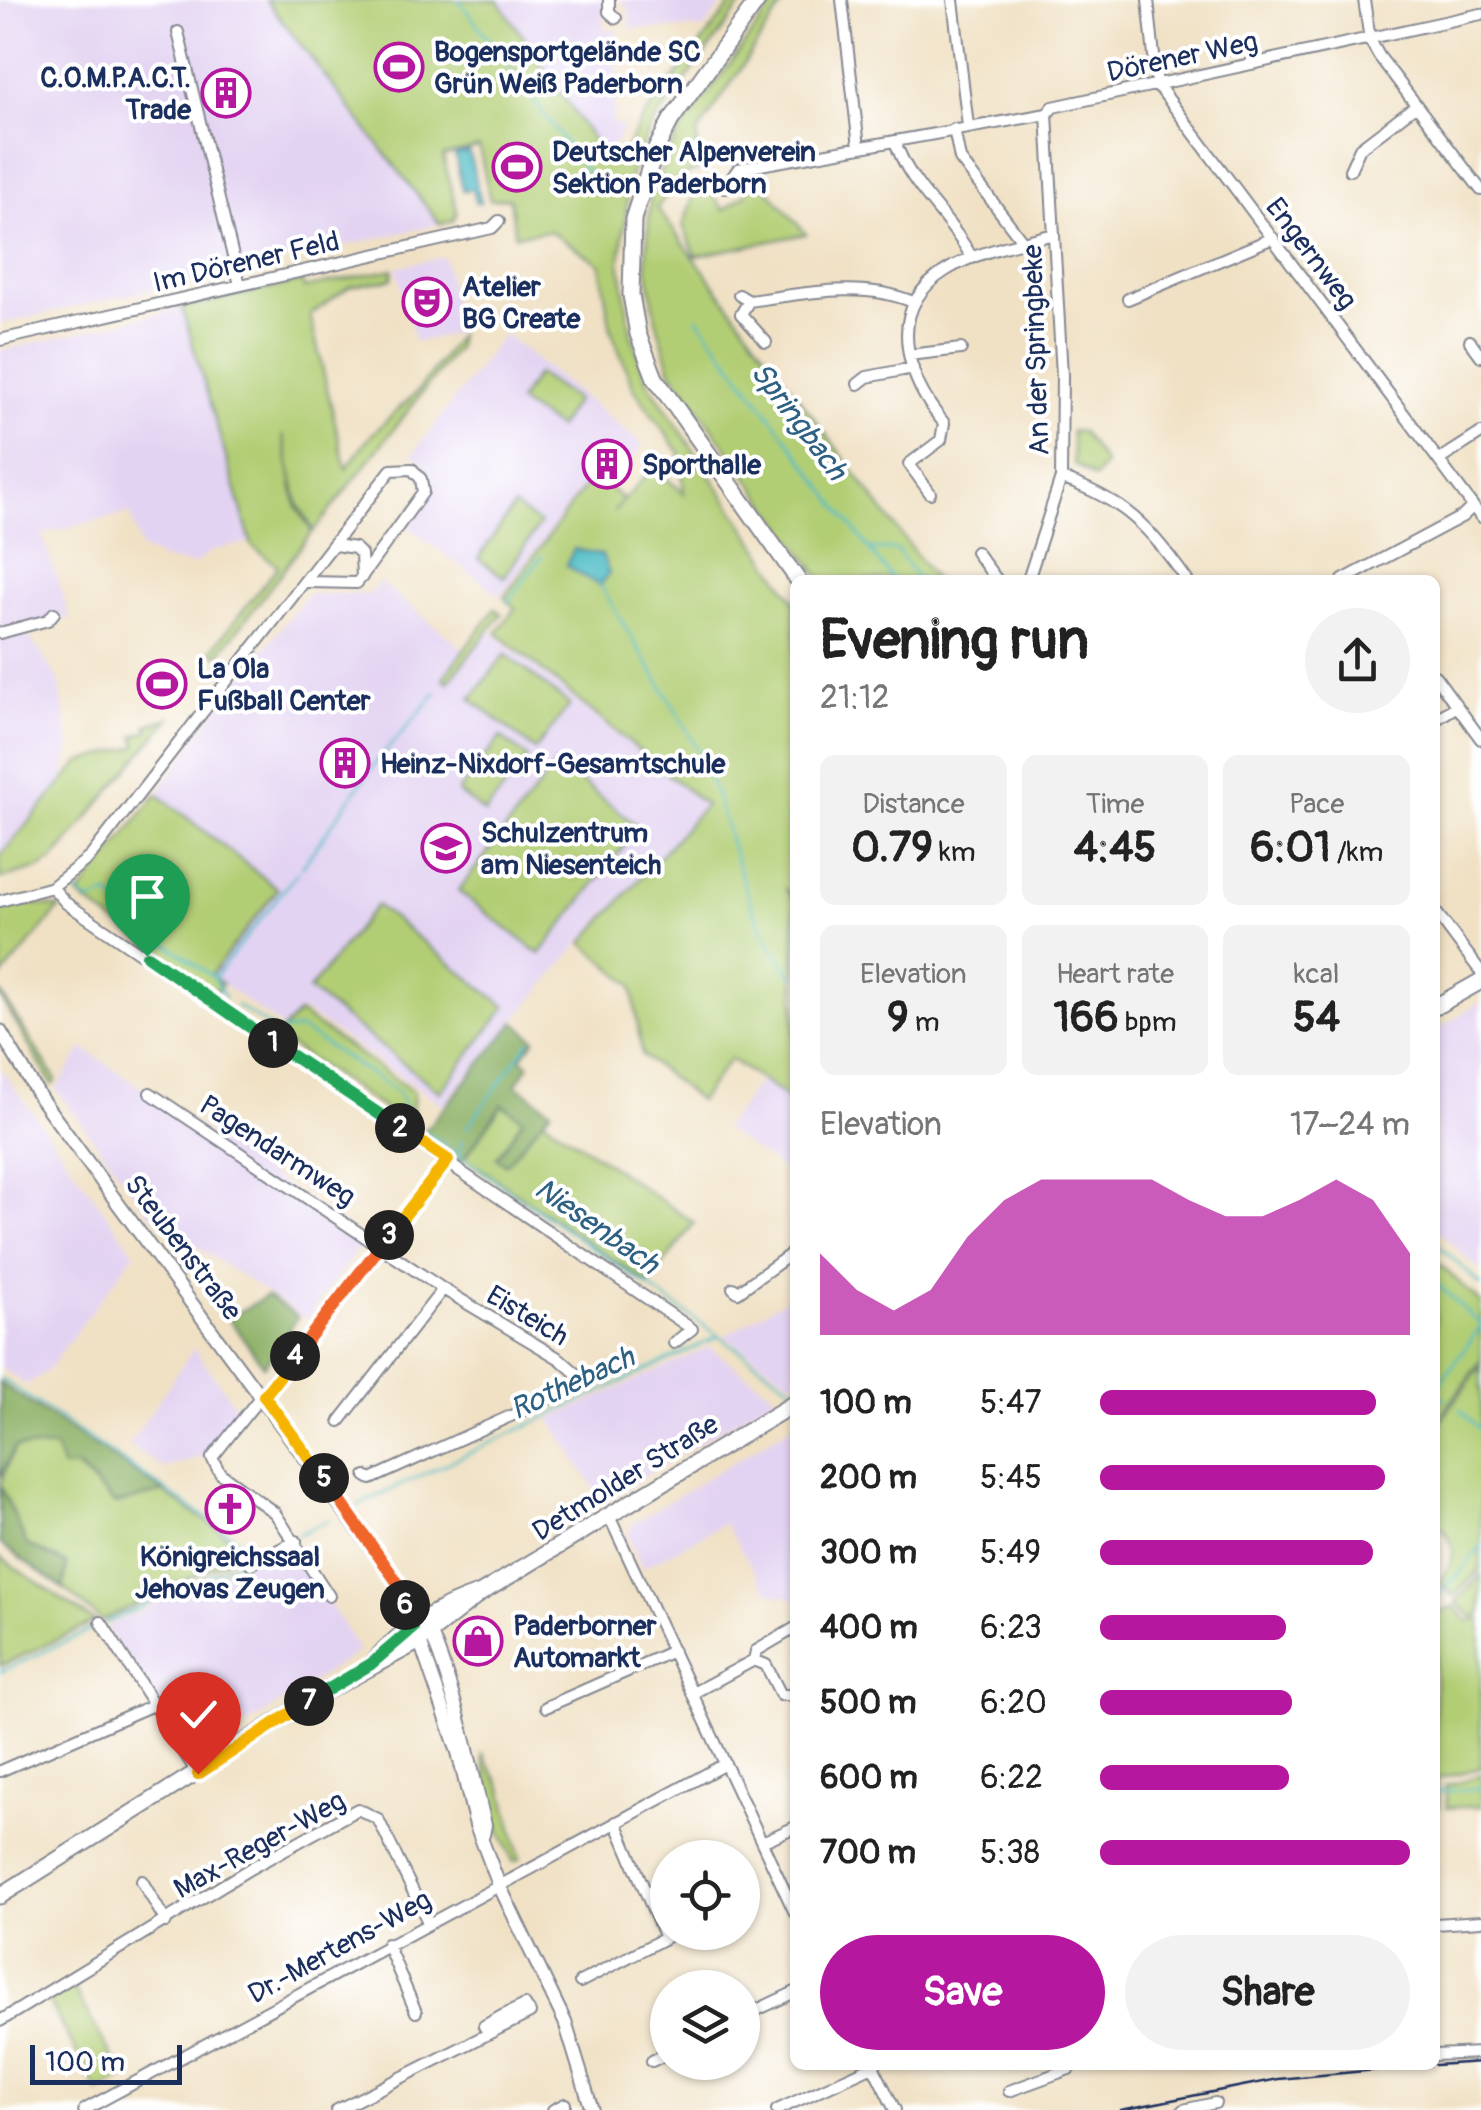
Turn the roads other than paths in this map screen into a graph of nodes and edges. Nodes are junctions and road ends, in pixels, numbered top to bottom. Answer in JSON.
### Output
{"nodes":[{"id":1,"x":609,"y":0,"type":"edge"},
{"id":2,"x":758,"y":0,"type":"edge"},
{"id":3,"x":842,"y":0,"type":"edge"},
{"id":4,"x":952,"y":0,"type":"edge"},
{"id":5,"x":1148,"y":0,"type":"edge"},
{"id":6,"x":1364,"y":0,"type":"edge"},
{"id":7,"x":1481,"y":14,"type":"edge"},
{"id":8,"x":616,"y":18,"type":"dead end"},
{"id":9,"x":178,"y":32,"type":"dead end"},
{"id":10,"x":1370,"y":40,"type":"junction"},
{"id":11,"x":1157,"y":84,"type":"junction"},
{"id":12,"x":1416,"y":106,"type":"junction"},
{"id":13,"x":1047,"y":114,"type":"junction"},
{"id":14,"x":968,"y":126,"type":"junction"},
{"id":15,"x":954,"y":129,"type":"junction"},
{"id":16,"x":895,"y":141,"type":"junction"},
{"id":17,"x":858,"y":147,"type":"junction"},
{"id":18,"x":1350,"y":170,"type":"dead end"},
{"id":19,"x":725,"y":188,"type":"dead end"},
{"id":20,"x":1481,"y":190,"type":"edge"},
{"id":21,"x":499,"y":221,"type":"dead end"},
{"id":22,"x":1054,"y":234,"type":"junction"},
{"id":23,"x":1273,"y":238,"type":"junction"},
{"id":24,"x":1023,"y":242,"type":"junction"},
{"id":25,"x":972,"y":258,"type":"junction"},
{"id":26,"x":240,"y":285,"type":"junction"},
{"id":27,"x":1128,"y":299,"type":"dead end"},
{"id":28,"x":913,"y":302,"type":"junction"},
{"id":29,"x":0,"y":340,"type":"edge"},
{"id":30,"x":1470,"y":341,"type":"dead end"},
{"id":31,"x":766,"y":342,"type":"dead end"},
{"id":32,"x":960,"y":349,"type":"dead end"},
{"id":33,"x":909,"y":355,"type":"junction"},
{"id":34,"x":1481,"y":356,"type":"edge"},
{"id":35,"x":913,"y":368,"type":"junction"},
{"id":36,"x":858,"y":384,"type":"dead end"},
{"id":37,"x":1481,"y":433,"type":"edge"},
{"id":38,"x":1440,"y":460,"type":"junction"},
{"id":39,"x":1061,"y":478,"type":"junction"},
{"id":40,"x":930,"y":493,"type":"dead end"},
{"id":41,"x":1473,"y":506,"type":"junction"},
{"id":42,"x":1481,"y":517,"type":"edge"},
{"id":43,"x":335,"y":545,"type":"junction"},
{"id":44,"x":976,"y":552,"type":"dead end"},
{"id":45,"x":794,"y":575,"type":"edge"},
{"id":46,"x":993,"y":575,"type":"edge"},
{"id":47,"x":1030,"y":575,"type":"edge"},
{"id":48,"x":1183,"y":575,"type":"edge"},
{"id":49,"x":1353,"y":575,"type":"edge"},
{"id":50,"x":362,"y":578,"type":"junction"},
{"id":51,"x":308,"y":582,"type":"junction"},
{"id":52,"x":54,"y":612,"type":"dead end"},
{"id":53,"x":0,"y":632,"type":"edge"},
{"id":54,"x":1440,"y":683,"type":"edge"},
{"id":55,"x":1457,"y":706,"type":"junction"},
{"id":56,"x":1440,"y":717,"type":"edge"},
{"id":57,"x":1481,"y":739,"type":"edge"},
{"id":58,"x":52,"y":887,"type":"junction"},
{"id":59,"x":0,"y":901,"type":"edge"},
{"id":60,"x":1440,"y":917,"type":"edge"},
{"id":61,"x":1481,"y":972,"type":"edge"},
{"id":62,"x":1481,"y":980,"type":"edge"},
{"id":63,"x":1440,"y":1004,"type":"edge"},
{"id":64,"x":0,"y":1031,"type":"edge"},
{"id":65,"x":150,"y":1093,"type":"dead end"},
{"id":66,"x":448,"y":1160,"type":"junction"},
{"id":67,"x":380,"y":1248,"type":"junction"},
{"id":68,"x":790,"y":1255,"type":"edge"},
{"id":69,"x":733,"y":1288,"type":"dead end"},
{"id":70,"x":442,"y":1289,"type":"junction"},
{"id":71,"x":674,"y":1343,"type":"dead end"},
{"id":72,"x":344,"y":1393,"type":"dead end"},
{"id":73,"x":264,"y":1396,"type":"junction"},
{"id":74,"x":356,"y":1402,"type":"junction"},
{"id":75,"x":790,"y":1406,"type":"edge"},
{"id":76,"x":340,"y":1421,"type":"dead end"},
{"id":77,"x":366,"y":1476,"type":"dead end"},
{"id":78,"x":609,"y":1516,"type":"junction"},
{"id":79,"x":293,"y":1536,"type":"junction"},
{"id":80,"x":251,"y":1564,"type":"dead end"},
{"id":81,"x":329,"y":1596,"type":"dead end"},
{"id":82,"x":103,"y":1625,"type":"dead end"},
{"id":83,"x":422,"y":1631,"type":"junction"},
{"id":84,"x":790,"y":1631,"type":"edge"},
{"id":85,"x":673,"y":1650,"type":"junction"},
{"id":86,"x":754,"y":1660,"type":"junction"},
{"id":87,"x":693,"y":1693,"type":"junction"},
{"id":88,"x":790,"y":1695,"type":"edge"},
{"id":89,"x":152,"y":1706,"type":"junction"},
{"id":90,"x":546,"y":1707,"type":"dead end"},
{"id":91,"x":726,"y":1764,"type":"junction"},
{"id":92,"x":0,"y":1770,"type":"edge"},
{"id":93,"x":198,"y":1774,"type":"junction"},
{"id":94,"x":616,"y":1822,"type":"junction"},
{"id":95,"x":790,"y":1828,"type":"edge"},
{"id":96,"x":762,"y":1842,"type":"junction"},
{"id":97,"x":142,"y":1882,"type":"dead end"},
{"id":98,"x":499,"y":1885,"type":"junction"},
{"id":99,"x":0,"y":1896,"type":"edge"},
{"id":100,"x":790,"y":1903,"type":"edge"},
{"id":101,"x":1481,"y":1921,"type":"edge"},
{"id":102,"x":166,"y":1922,"type":"junction"},
{"id":103,"x":428,"y":1922,"type":"junction"},
{"id":104,"x":1440,"y":1924,"type":"edge"},
{"id":105,"x":387,"y":1944,"type":"junction"},
{"id":106,"x":580,"y":1982,"type":"dead end"},
{"id":107,"x":790,"y":1994,"type":"edge"},
{"id":108,"x":760,"y":2009,"type":"edge"},
{"id":109,"x":416,"y":2012,"type":"dead end"},
{"id":110,"x":505,"y":2019,"type":"dead end"},
{"id":111,"x":0,"y":2021,"type":"edge"},
{"id":112,"x":1481,"y":2052,"type":"edge"},
{"id":113,"x":1440,"y":2055,"type":"edge"},
{"id":114,"x":862,"y":2070,"type":"edge"},
{"id":115,"x":873,"y":2070,"type":"edge"},
{"id":116,"x":1034,"y":2070,"type":"edge"},
{"id":117,"x":1066,"y":2070,"type":"edge"},
{"id":118,"x":1038,"y":2079,"type":"junction"},
{"id":119,"x":1009,"y":2090,"type":"dead end"},
{"id":120,"x":1215,"y":2103,"type":"dead end"},
{"id":121,"x":565,"y":2104,"type":"dead end"},
{"id":122,"x":1202,"y":2108,"type":"edge"},
{"id":123,"x":336,"y":2109,"type":"edge"},
{"id":124,"x":84,"y":2110,"type":"edge"},
{"id":125,"x":553,"y":2110,"type":"edge"},
{"id":126,"x":592,"y":2110,"type":"edge"},
{"id":127,"x":777,"y":2110,"type":"edge"},
{"id":128,"x":895,"y":2110,"type":"edge"},
{"id":129,"x":1183,"y":2110,"type":"edge"}],
"edges":[{"from":1,"to":8,"type":"street"},
{"from":2,"to":45,"type":"main road"},
{"from":3,"to":17,"type":"street"},
{"from":4,"to":14,"type":"street"},
{"from":5,"to":11,"type":"street"},
{"from":6,"to":10,"type":"street"},
{"from":7,"to":10,"type":"street","name":"Dörener Weg"},
{"from":9,"to":26,"type":"street"},
{"from":10,"to":11,"type":"street","name":"Dörener Weg"},
{"from":10,"to":12,"type":"street"},
{"from":11,"to":13,"type":"street","name":"Dörener Weg"},
{"from":11,"to":23,"type":"street","name":"Engernweg"},
{"from":12,"to":18,"type":"street"},
{"from":12,"to":20,"type":"street"},
{"from":13,"to":14,"type":"street","name":"Dörener Weg"},
{"from":13,"to":22,"type":"street","name":"An der Springbeke"},
{"from":14,"to":15,"type":"street","name":"Dörener Weg"},
{"from":15,"to":16,"type":"street","name":"Dörener Weg"},
{"from":15,"to":24,"type":"street"},
{"from":16,"to":17,"type":"street","name":"Dörener Weg"},
{"from":16,"to":25,"type":"street"},
{"from":17,"to":19,"type":"street","name":"Dörener Weg"},
{"from":21,"to":26,"type":"street","name":"Im Dörener Feld"},
{"from":22,"to":24,"type":"street"},
{"from":22,"to":39,"type":"street","name":"An der Springbeke"},
{"from":23,"to":27,"type":"street"},
{"from":23,"to":38,"type":"street","name":"Engernweg"},
{"from":24,"to":25,"type":"street"},
{"from":25,"to":28,"type":"street"},
{"from":26,"to":29,"type":"street","name":"Im Dörener Feld"},
{"from":28,"to":31,"type":"street"},
{"from":28,"to":33,"type":"street"},
{"from":30,"to":34,"type":"street"},
{"from":32,"to":33,"type":"street"},
{"from":33,"to":35,"type":"street"},
{"from":35,"to":36,"type":"street"},
{"from":35,"to":40,"type":"street"},
{"from":37,"to":38,"type":"street"},
{"from":38,"to":41,"type":"street","name":"Engernweg"},
{"from":39,"to":47,"type":"street","name":"An der Springbeke"},
{"from":39,"to":48,"type":"street"},
{"from":41,"to":42,"type":"street","name":"Engernweg"},
{"from":41,"to":49,"type":"street"},
{"from":43,"to":50,"type":"street"},
{"from":43,"to":50,"type":"street"},
{"from":43,"to":51,"type":"street"},
{"from":44,"to":46,"type":"street"},
{"from":50,"to":51,"type":"street"},
{"from":51,"to":58,"type":"street"},
{"from":52,"to":53,"type":"street"},
{"from":54,"to":55,"type":"street"},
{"from":55,"to":56,"type":"street"},
{"from":55,"to":57,"type":"street"},
{"from":58,"to":59,"type":"street"},
{"from":58,"to":66,"type":"street"},
{"from":60,"to":61,"type":"street"},
{"from":62,"to":63,"type":"main road"},
{"from":64,"to":73,"type":"street","name":"Steubenstraße"},
{"from":65,"to":67,"type":"street","name":"Pagendarmweg"},
{"from":66,"to":67,"type":"street"},
{"from":66,"to":71,"type":"street"},
{"from":67,"to":70,"type":"street","name":"Eisteich"},
{"from":67,"to":73,"type":"street"},
{"from":68,"to":69,"type":"street"},
{"from":70,"to":74,"type":"street"},
{"from":70,"to":77,"type":"street","name":"Eisteich"},
{"from":72,"to":74,"type":"street"},
{"from":73,"to":79,"type":"street"},
{"from":73,"to":83,"type":"street","name":"Steubenstraße"},
{"from":74,"to":76,"type":"street"},
{"from":75,"to":78,"type":"main road","name":"Detmolder Straße"},
{"from":78,"to":83,"type":"main road","name":"Detmolder Straße"},
{"from":78,"to":85,"type":"street"},
{"from":79,"to":80,"type":"street"},
{"from":79,"to":81,"type":"street"},
{"from":82,"to":89,"type":"street"},
{"from":83,"to":93,"type":"main road","name":"Detmolder Straße"},
{"from":83,"to":98,"type":"street"},
{"from":84,"to":86,"type":"street"},
{"from":85,"to":87,"type":"street"},
{"from":85,"to":90,"type":"street"},
{"from":86,"to":87,"type":"street"},
{"from":86,"to":88,"type":"street"},
{"from":87,"to":91,"type":"street"},
{"from":89,"to":92,"type":"street"},
{"from":89,"to":93,"type":"street"},
{"from":91,"to":94,"type":"street","name":"Dr.-Mertens-Weg"},
{"from":91,"to":96,"type":"street"},
{"from":93,"to":99,"type":"main road","name":"Detmolder Straße"},
{"from":94,"to":98,"type":"street","name":"Dr.-Mertens-Weg"},
{"from":94,"to":106,"type":"street"},
{"from":95,"to":96,"type":"street"},
{"from":96,"to":100,"type":"street"},
{"from":97,"to":102,"type":"street","name":"Max-Reger-Weg"},
{"from":98,"to":103,"type":"street","name":"Dr.-Mertens-Weg"},
{"from":98,"to":126,"type":"street"},
{"from":101,"to":104,"type":"street"},
{"from":102,"to":103,"type":"street","name":"Max-Reger-Weg"},
{"from":102,"to":111,"type":"street","name":"Max-Reger-Weg"},
{"from":103,"to":105,"type":"street","name":"Dr.-Mertens-Weg"},
{"from":105,"to":109,"type":"street"},
{"from":105,"to":124,"type":"street","name":"Dr.-Mertens-Weg"},
{"from":107,"to":108,"type":"street"},
{"from":110,"to":123,"type":"street"},
{"from":112,"to":113,"type":"street"},
{"from":114,"to":127,"type":"street"},
{"from":115,"to":128,"type":"street"},
{"from":116,"to":118,"type":"street"},
{"from":117,"to":118,"type":"street"},
{"from":118,"to":119,"type":"street"},
{"from":120,"to":122,"type":"street"},
{"from":121,"to":125,"type":"street"},
{"from":122,"to":129,"type":"street"}]}
